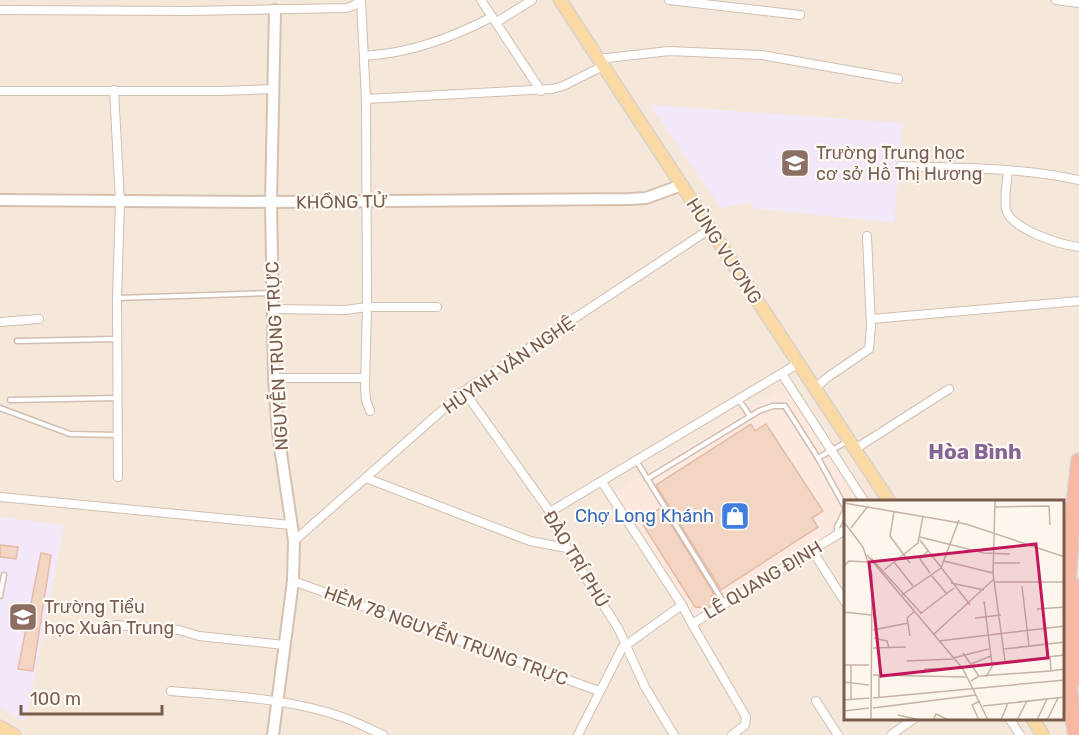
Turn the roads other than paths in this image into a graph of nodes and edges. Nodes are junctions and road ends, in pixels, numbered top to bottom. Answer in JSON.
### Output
{"nodes":[{"id":1,"x":361,"y":0,"type":"edge"},
{"id":2,"x":481,"y":0,"type":"edge"},
{"id":3,"x":532,"y":0,"type":"edge"},
{"id":4,"x":560,"y":0,"type":"edge"},
{"id":5,"x":669,"y":0,"type":"edge"},
{"id":6,"x":1056,"y":0,"type":"edge"},
{"id":7,"x":1079,"y":3,"type":"edge"},
{"id":8,"x":0,"y":10,"type":"edge"},
{"id":9,"x":275,"y":10,"type":"junction"},
{"id":10,"x":800,"y":15,"type":"dead end"},
{"id":11,"x":494,"y":20,"type":"junction"},
{"id":12,"x":364,"y":56,"type":"junction"},
{"id":13,"x":601,"y":62,"type":"junction"},
{"id":14,"x":898,"y":80,"type":"dead end"},
{"id":15,"x":274,"y":89,"type":"junction"},
{"id":16,"x":114,"y":90,"type":"junction"},
{"id":17,"x":0,"y":91,"type":"edge"},
{"id":18,"x":541,"y":91,"type":"junction"},
{"id":19,"x":366,"y":99,"type":"junction"},
{"id":20,"x":901,"y":166,"type":"dead end"},
{"id":21,"x":1008,"y":171,"type":"junction"},
{"id":22,"x":1079,"y":180,"type":"edge"},
{"id":23,"x":682,"y":185,"type":"junction"},
{"id":24,"x":0,"y":200,"type":"edge"},
{"id":25,"x":120,"y":201,"type":"junction"},
{"id":26,"x":367,"y":201,"type":"junction"},
{"id":27,"x":271,"y":202,"type":"junction"},
{"id":28,"x":710,"y":229,"type":"junction"},
{"id":29,"x":867,"y":236,"type":"dead end"},
{"id":30,"x":1079,"y":247,"type":"edge"},
{"id":31,"x":272,"y":293,"type":"junction"},
{"id":32,"x":117,"y":298,"type":"junction"},
{"id":33,"x":1079,"y":301,"type":"edge"},
{"id":34,"x":367,"y":307,"type":"junction"},
{"id":35,"x":437,"y":307,"type":"dead end"},
{"id":36,"x":273,"y":309,"type":"junction"},
{"id":37,"x":39,"y":319,"type":"dead end"},
{"id":38,"x":871,"y":319,"type":"junction"},
{"id":39,"x":0,"y":322,"type":"edge"},
{"id":40,"x":117,"y":339,"type":"junction"},
{"id":41,"x":17,"y":341,"type":"dead end"},
{"id":42,"x":799,"y":363,"type":"junction"},
{"id":43,"x":782,"y":374,"type":"junction"},
{"id":44,"x":274,"y":378,"type":"junction"},
{"id":45,"x":365,"y":378,"type":"junction"},
{"id":46,"x":815,"y":388,"type":"junction"},
{"id":47,"x":949,"y":389,"type":"dead end"},
{"id":48,"x":464,"y":391,"type":"junction"},
{"id":49,"x":118,"y":398,"type":"junction"},
{"id":50,"x":10,"y":400,"type":"dead end"},
{"id":51,"x":739,"y":400,"type":"junction"},
{"id":52,"x":0,"y":408,"type":"edge"},
{"id":53,"x":370,"y":411,"type":"dead end"},
{"id":54,"x":750,"y":416,"type":"junction"},
{"id":55,"x":119,"y":435,"type":"junction"},
{"id":56,"x":852,"y":445,"type":"junction"},
{"id":57,"x":831,"y":450,"type":"junction"},
{"id":58,"x":818,"y":458,"type":"junction"},
{"id":59,"x":1079,"y":461,"type":"edge"},
{"id":60,"x":637,"y":462,"type":"junction"},
{"id":61,"x":118,"y":477,"type":"dead end"},
{"id":62,"x":366,"y":478,"type":"junction"},
{"id":63,"x":647,"y":479,"type":"junction"},
{"id":64,"x":602,"y":482,"type":"junction"},
{"id":65,"x":0,"y":496,"type":"edge"},
{"id":66,"x":863,"y":500,"type":"edge"},
{"id":67,"x":888,"y":500,"type":"edge"},
{"id":68,"x":844,"y":507,"type":"edge"},
{"id":69,"x":844,"y":511,"type":"edge"},
{"id":70,"x":550,"y":512,"type":"junction"},
{"id":71,"x":291,"y":525,"type":"junction"},
{"id":72,"x":844,"y":531,"type":"edge"},
{"id":73,"x":837,"y":536,"type":"junction"},
{"id":74,"x":294,"y":541,"type":"junction"},
{"id":75,"x":567,"y":548,"type":"junction"},
{"id":76,"x":812,"y":550,"type":"junction"},
{"id":77,"x":4,"y":575,"type":"dead end"},
{"id":78,"x":292,"y":581,"type":"junction"},
{"id":79,"x":1079,"y":587,"type":"edge"},
{"id":80,"x":0,"y":596,"type":"edge"},
{"id":81,"x":844,"y":600,"type":"edge"},
{"id":82,"x":724,"y":603,"type":"junction"},
{"id":83,"x":682,"y":605,"type":"junction"},
{"id":84,"x":692,"y":624,"type":"junction"},
{"id":85,"x":116,"y":625,"type":"dead end"},
{"id":86,"x":626,"y":644,"type":"junction"},
{"id":87,"x":284,"y":645,"type":"junction"},
{"id":88,"x":1064,"y":664,"type":"edge"},
{"id":89,"x":1079,"y":678,"type":"edge"},
{"id":90,"x":171,"y":691,"type":"dead end"},
{"id":91,"x":599,"y":691,"type":"junction"},
{"id":92,"x":277,"y":701,"type":"junction"},
{"id":93,"x":816,"y":701,"type":"dead end"},
{"id":94,"x":912,"y":720,"type":"edge"},
{"id":95,"x":1011,"y":720,"type":"edge"},
{"id":96,"x":1033,"y":720,"type":"edge"},
{"id":97,"x":0,"y":728,"type":"edge"},
{"id":98,"x":14,"y":735,"type":"edge"},
{"id":99,"x":273,"y":735,"type":"edge"},
{"id":100,"x":383,"y":735,"type":"edge"},
{"id":101,"x":578,"y":735,"type":"edge"},
{"id":102,"x":674,"y":735,"type":"edge"},
{"id":103,"x":732,"y":735,"type":"edge"},
{"id":104,"x":838,"y":735,"type":"edge"},
{"id":105,"x":891,"y":735,"type":"edge"},
{"id":106,"x":1020,"y":735,"type":"edge"},
{"id":107,"x":1043,"y":735,"type":"edge"},
{"id":108,"x":1076,"y":735,"type":"edge"}],
"edges":[{"from":1,"to":9,"type":"street"},
{"from":1,"to":12,"type":"street"},
{"from":2,"to":11,"type":"street"},
{"from":3,"to":11,"type":"street"},
{"from":4,"to":13,"type":"main road","name":"HÙNG VƯƠNG"},
{"from":5,"to":10,"type":"street"},
{"from":6,"to":7,"type":"street"},
{"from":8,"to":9,"type":"street"},
{"from":9,"to":15,"type":"street","name":"NGUYỄN TRUNG TRỰC"},
{"from":11,"to":12,"type":"street"},
{"from":11,"to":18,"type":"street"},
{"from":12,"to":19,"type":"street"},
{"from":13,"to":14,"type":"street"},
{"from":13,"to":18,"type":"street"},
{"from":13,"to":23,"type":"main road","name":"HÙNG VƯƠNG"},
{"from":15,"to":16,"type":"street"},
{"from":15,"to":27,"type":"street","name":"NGUYỄN TRUNG TRỰC"},
{"from":16,"to":17,"type":"street"},
{"from":16,"to":25,"type":"street"},
{"from":18,"to":19,"type":"street"},
{"from":19,"to":26,"type":"street"},
{"from":20,"to":21,"type":"street"},
{"from":21,"to":22,"type":"street"},
{"from":21,"to":30,"type":"street"},
{"from":23,"to":26,"type":"street","name":"KHỔNG TỬ"},
{"from":23,"to":28,"type":"main road","name":"HÙNG VƯƠNG"},
{"from":24,"to":25,"type":"street","name":"KHỔNG TỬ"},
{"from":25,"to":27,"type":"street","name":"KHỔNG TỬ"},
{"from":25,"to":32,"type":"street"},
{"from":26,"to":27,"type":"street","name":"KHỔNG TỬ"},
{"from":26,"to":34,"type":"street"},
{"from":27,"to":31,"type":"street","name":"NGUYỄN TRUNG TRỰC"},
{"from":28,"to":42,"type":"main road","name":"HÙNG VƯƠNG"},
{"from":28,"to":48,"type":"street","name":"HÙYNH VĂN NGHỆ"},
{"from":29,"to":38,"type":"street"},
{"from":31,"to":32,"type":"lane"},
{"from":31,"to":36,"type":"street","name":"NGUYỄN TRUNG TRỰC"},
{"from":32,"to":40,"type":"street"},
{"from":33,"to":38,"type":"street"},
{"from":34,"to":35,"type":"street"},
{"from":34,"to":36,"type":"street"},
{"from":34,"to":45,"type":"street"},
{"from":36,"to":44,"type":"street","name":"NGUYỄN TRUNG TRỰC"},
{"from":37,"to":39,"type":"street"},
{"from":38,"to":46,"type":"street"},
{"from":40,"to":41,"type":"lane"},
{"from":40,"to":49,"type":"street"},
{"from":42,"to":43,"type":"street"},
{"from":42,"to":46,"type":"main road","name":"HÙNG VƯƠNG"},
{"from":43,"to":51,"type":"street"},
{"from":43,"to":57,"type":"street"},
{"from":44,"to":45,"type":"street"},
{"from":44,"to":71,"type":"street","name":"NGUYỄN TRUNG TRỰC"},
{"from":45,"to":53,"type":"street"},
{"from":46,"to":56,"type":"main road","name":"HÙNG VƯƠNG"},
{"from":47,"to":56,"type":"street"},
{"from":48,"to":62,"type":"street","name":"HÙYNH VĂN NGHỆ"},
{"from":48,"to":70,"type":"street","name":"ĐÀO TRÍ PHÚ"},
{"from":49,"to":50,"type":"lane"},
{"from":49,"to":55,"type":"street"},
{"from":51,"to":54,"type":"lane"},
{"from":51,"to":60,"type":"street"},
{"from":52,"to":55,"type":"lane"},
{"from":54,"to":58,"type":"lane"},
{"from":54,"to":63,"type":"lane"},
{"from":55,"to":61,"type":"street"},
{"from":56,"to":57,"type":"lane"},
{"from":56,"to":67,"type":"main road","name":"HÙNG VƯƠNG"},
{"from":57,"to":58,"type":"lane"},
{"from":57,"to":66,"type":"street"},
{"from":58,"to":68,"type":"lane"},
{"from":59,"to":88,"type":"highway"},
{"from":60,"to":63,"type":"lane"},
{"from":60,"to":64,"type":"street"},
{"from":62,"to":74,"type":"street","name":"HÙYNH VĂN NGHỆ"},
{"from":62,"to":75,"type":"street"},
{"from":63,"to":82,"type":"lane"},
{"from":64,"to":70,"type":"street"},
{"from":64,"to":83,"type":"street"},
{"from":65,"to":71,"type":"street"},
{"from":69,"to":73,"type":"lane"},
{"from":70,"to":75,"type":"street","name":"ĐÀO TRÍ PHÚ"},
{"from":71,"to":74,"type":"street","name":"NGUYỄN TRUNG TRỰC"},
{"from":72,"to":73,"type":"street","name":"LÊ QUANG ĐỊNH"},
{"from":73,"to":76,"type":"street","name":"LÊ QUANG ĐỊNH"},
{"from":74,"to":78,"type":"street","name":"NGUYỄN TRUNG TRỰC"},
{"from":75,"to":86,"type":"street","name":"ĐÀO TRÍ PHÚ"},
{"from":76,"to":81,"type":"street"},
{"from":76,"to":82,"type":"street","name":"LÊ QUANG ĐỊNH"},
{"from":77,"to":80,"type":"lane"},
{"from":78,"to":87,"type":"street","name":"NGUYỄN TRUNG TRỰC"},
{"from":78,"to":91,"type":"street","name":"HẺM 78 NGUYỄN TRUNG TRỰC"},
{"from":79,"to":89,"type":"highway"},
{"from":82,"to":84,"type":"street","name":"LÊ QUANG ĐỊNH"},
{"from":83,"to":84,"type":"street","name":"LÊ QUANG ĐỊNH"},
{"from":83,"to":86,"type":"street","name":"LÊ QUANG ĐỊNH"},
{"from":84,"to":103,"type":"street"},
{"from":85,"to":87,"type":"street"},
{"from":86,"to":91,"type":"street","name":"LÊ QUANG ĐỊNH"},
{"from":86,"to":102,"type":"street","name":"ĐÀO TRÍ PHÚ"},
{"from":87,"to":92,"type":"street","name":"NGUYỄN TRUNG TRỰC"},
{"from":88,"to":108,"type":"highway"},
{"from":90,"to":92,"type":"street"},
{"from":91,"to":101,"type":"street","name":"LÊ QUANG ĐỊNH"},
{"from":92,"to":99,"type":"street","name":"NGUYỄN TRUNG TRỰC"},
{"from":92,"to":100,"type":"street"},
{"from":93,"to":104,"type":"street"},
{"from":94,"to":105,"type":"street"},
{"from":95,"to":106,"type":"street"},
{"from":96,"to":107,"type":"main road"},
{"from":97,"to":98,"type":"main road"}]}
